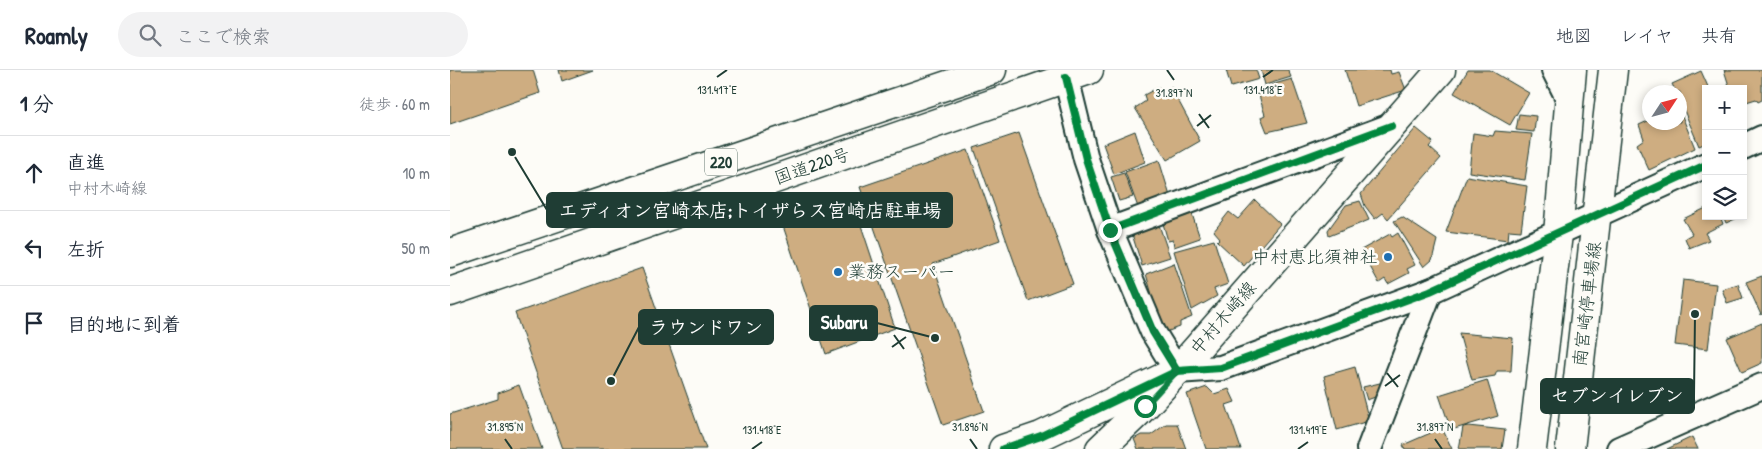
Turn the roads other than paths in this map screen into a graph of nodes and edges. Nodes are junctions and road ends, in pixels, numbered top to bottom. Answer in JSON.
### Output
{"nodes":[{"id":1,"x":992,"y":70,"type":"edge"},
{"id":2,"x":1441,"y":70,"type":"edge"},
{"id":3,"x":1554,"y":70,"type":"edge"},
{"id":4,"x":1572,"y":70,"type":"edge"},
{"id":5,"x":1612,"y":70,"type":"edge"},
{"id":6,"x":1078,"y":73,"type":"edge"},
{"id":7,"x":1570,"y":102,"type":"junction"},
{"id":8,"x":1391,"y":126,"type":"junction"},
{"id":9,"x":1762,"y":138,"type":"edge"},
{"id":10,"x":1747,"y":145,"type":"edge"},
{"id":11,"x":1702,"y":167,"type":"edge"},
{"id":12,"x":1597,"y":216,"type":"junction"},
{"id":13,"x":1110,"y":230,"type":"junction"},
{"id":14,"x":1558,"y":234,"type":"junction"},
{"id":15,"x":450,"y":253,"type":"edge"},
{"id":16,"x":1430,"y":291,"type":"junction"},
{"id":17,"x":450,"y":292,"type":"edge"},
{"id":18,"x":1177,"y":371,"type":"junction"},
{"id":19,"x":1762,"y":386,"type":"edge"},
{"id":20,"x":1003,"y":449,"type":"edge"},
{"id":21,"x":1100,"y":449,"type":"edge"},
{"id":22,"x":1369,"y":449,"type":"edge"},
{"id":23,"x":1532,"y":449,"type":"edge"},
{"id":24,"x":1570,"y":449,"type":"edge"},
{"id":25,"x":1619,"y":449,"type":"edge"}],
"edges":[{"from":1,"to":15,"type":"main road","name":"国道220号","number":"220"},
{"from":2,"to":8,"type":"main road","name":"中村木崎線"},
{"from":3,"to":7,"type":"street"},
{"from":4,"to":7,"type":"main road","name":"南宮崎停車場線"},
{"from":5,"to":12,"type":"main road","name":"南宮崎停車場線"},
{"from":6,"to":13,"type":"street"},
{"from":6,"to":17,"type":"main road","name":"国道220号","number":"220"},
{"from":7,"to":14,"type":"main road","name":"南宮崎停車場線"},
{"from":8,"to":13,"type":"street"},
{"from":8,"to":18,"type":"main road","name":"中村木崎線"},
{"from":9,"to":10,"type":"street"},
{"from":11,"to":12,"type":"street"},
{"from":12,"to":14,"type":"street"},
{"from":12,"to":24,"type":"main road","name":"南宮崎停車場線"},
{"from":13,"to":18,"type":"street"},
{"from":14,"to":16,"type":"street"},
{"from":14,"to":23,"type":"main road","name":"南宮崎停車場線"},
{"from":16,"to":18,"type":"street"},
{"from":16,"to":22,"type":"street"},
{"from":18,"to":20,"type":"main road"},
{"from":18,"to":21,"type":"main road","name":"中村木崎線"},
{"from":19,"to":25,"type":"street"}]}
